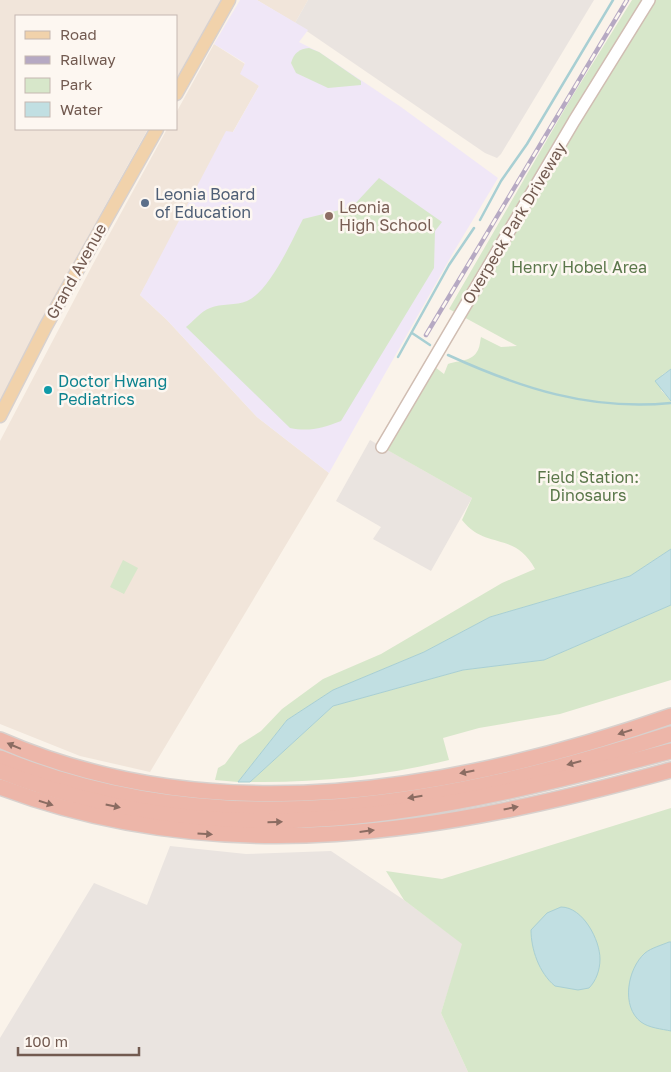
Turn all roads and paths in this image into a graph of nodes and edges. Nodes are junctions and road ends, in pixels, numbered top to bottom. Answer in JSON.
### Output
{"nodes":[{"id":1,"x":229,"y":0,"type":"edge"},
{"id":2,"x":649,"y":0,"type":"edge"},
{"id":3,"x":178,"y":90,"type":"edge"},
{"id":4,"x":156,"y":130,"type":"edge"},
{"id":5,"x":0,"y":416,"type":"edge"},
{"id":6,"x":382,"y":447,"type":"dead end"},
{"id":7,"x":671,"y":716,"type":"edge"},
{"id":8,"x":671,"y":734,"type":"edge"},
{"id":9,"x":0,"y":740,"type":"edge"},
{"id":10,"x":671,"y":751,"type":"edge"},
{"id":11,"x":0,"y":758,"type":"edge"},
{"id":12,"x":671,"y":770,"type":"edge"},
{"id":13,"x":0,"y":771,"type":"edge"},
{"id":14,"x":0,"y":787,"type":"edge"},
{"id":15,"x":392,"y":814,"type":"junction"}],
"edges":[{"from":1,"to":3,"type":"main road"},
{"from":2,"to":6,"type":"street","name":"Overpeck Park Driveway"},
{"from":4,"to":5,"type":"main road","name":"Grand Avenue"},
{"from":7,"to":9,"type":"highway","one_way":true},
{"from":8,"to":15,"type":"highway","one_way":true},
{"from":10,"to":15,"type":"highway"},
{"from":11,"to":15,"type":"highway"},
{"from":15,"to":12,"type":"highway","one_way":true},
{"from":13,"to":15,"type":"highway","one_way":true},
{"from":14,"to":15,"type":"highway","one_way":true}]}
